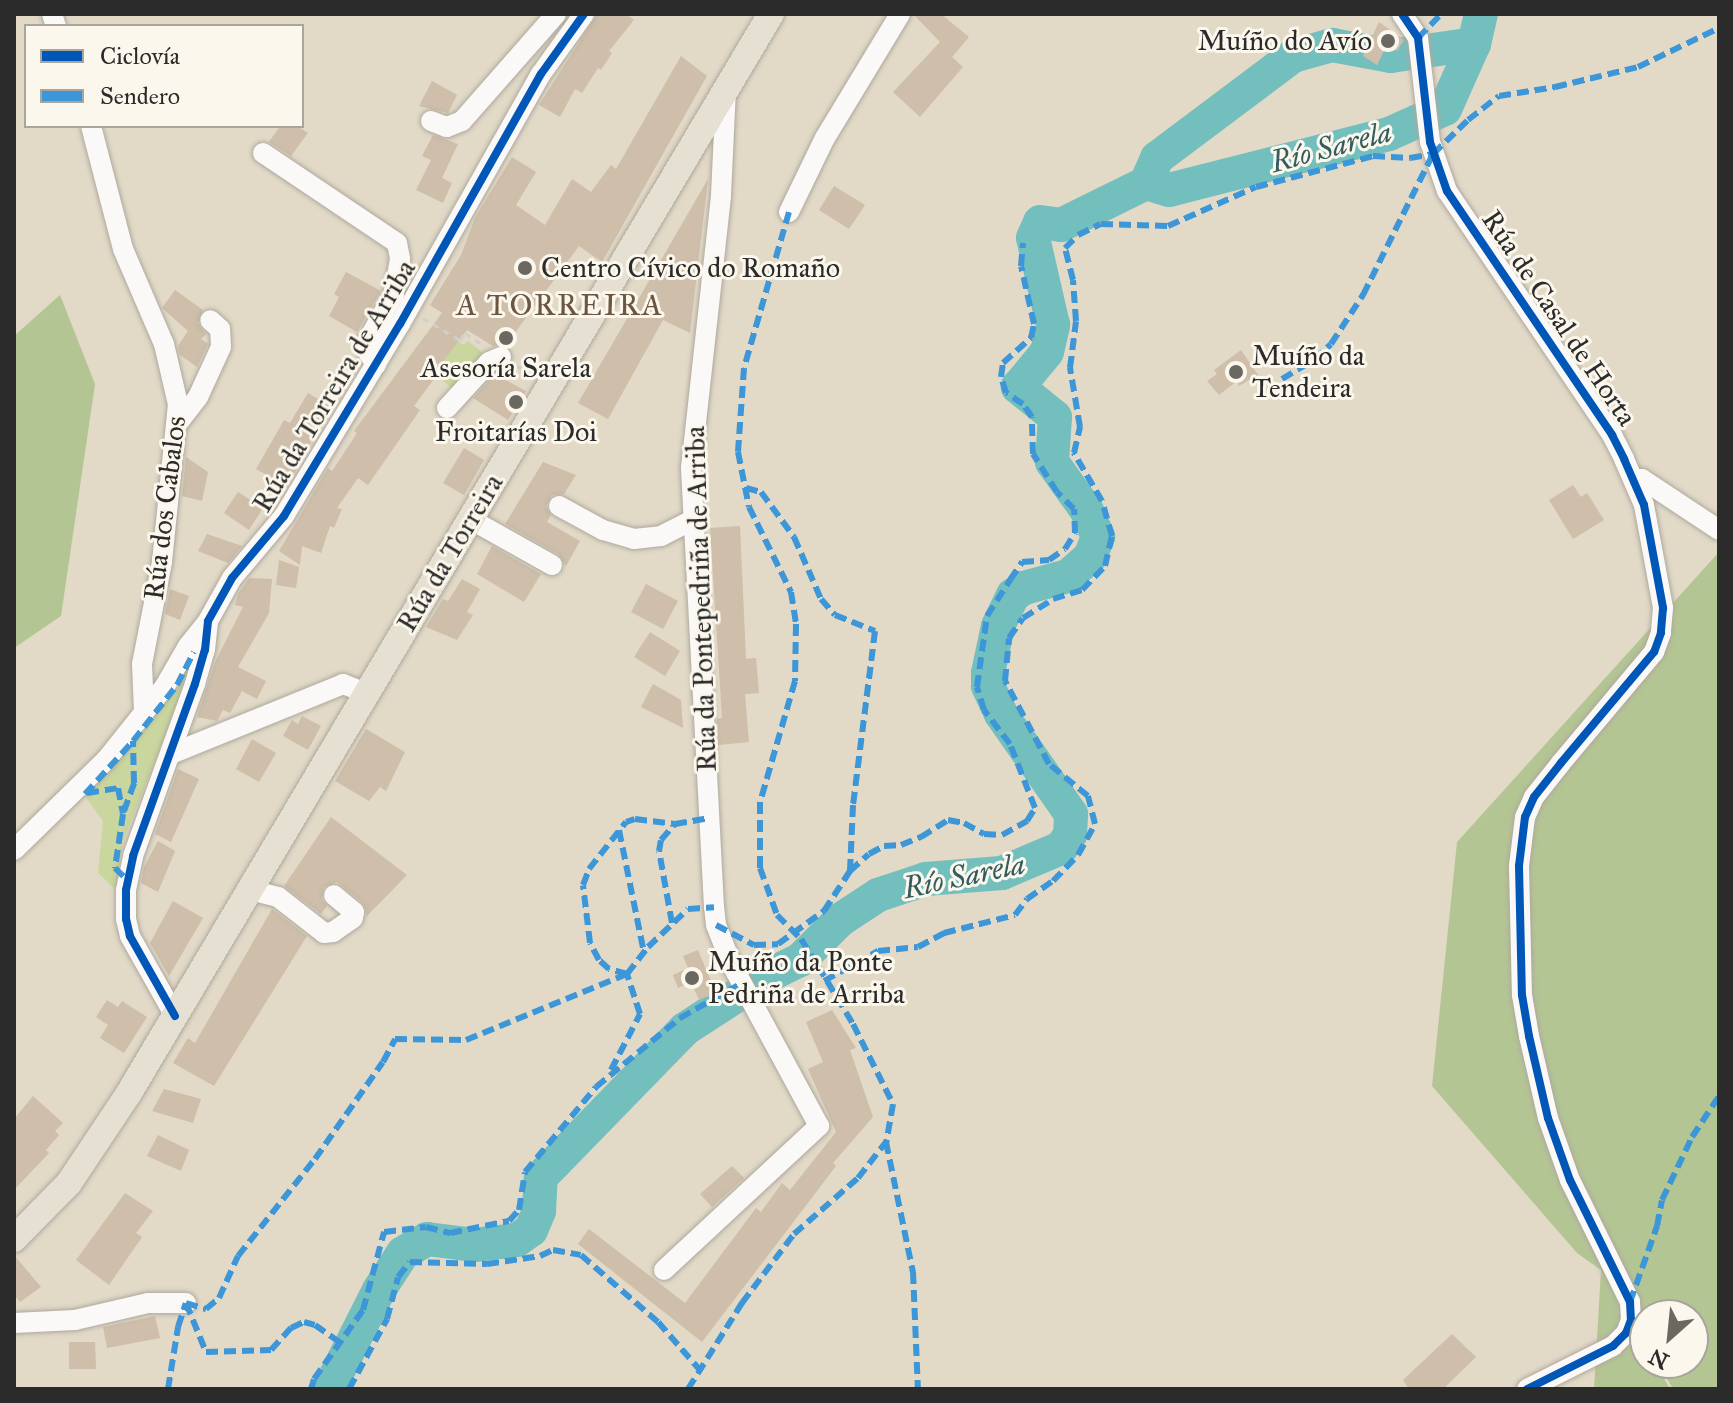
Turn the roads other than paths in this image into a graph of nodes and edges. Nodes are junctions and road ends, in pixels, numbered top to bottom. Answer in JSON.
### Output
{"nodes":[{"id":1,"x":556,"y":14,"type":"edge"},
{"id":2,"x":584,"y":14,"type":"edge"},
{"id":3,"x":771,"y":14,"type":"edge"},
{"id":4,"x":900,"y":14,"type":"edge"},
{"id":5,"x":1402,"y":14,"type":"edge"},
{"id":6,"x":726,"y":90,"type":"junction"},
{"id":7,"x":431,"y":121,"type":"dead end"},
{"id":8,"x":92,"y":128,"type":"edge"},
{"id":9,"x":263,"y":153,"type":"dead end"},
{"id":10,"x":789,"y":212,"type":"dead end"},
{"id":11,"x":210,"y":320,"type":"dead end"},
{"id":12,"x":496,"y":354,"type":"road end"},
{"id":13,"x":376,"y":365,"type":"junction"},
{"id":14,"x":447,"y":408,"type":"dead end"},
{"id":15,"x":177,"y":424,"type":"junction"},
{"id":16,"x":1633,"y":479,"type":"junction"},
{"id":17,"x":559,"y":506,"type":"dead end"},
{"id":18,"x":470,"y":519,"type":"junction"},
{"id":19,"x":693,"y":520,"type":"junction"},
{"id":20,"x":1719,"y":530,"type":"edge"},
{"id":21,"x":552,"y":565,"type":"dead end"},
{"id":22,"x":208,"y":621,"type":"junction"},
{"id":23,"x":367,"y":693,"type":"junction"},
{"id":24,"x":144,"y":711,"type":"junction"},
{"id":25,"x":171,"y":754,"type":"junction"},
{"id":26,"x":14,"y":850,"type":"edge"},
{"id":27,"x":250,"y":890,"type":"junction"},
{"id":28,"x":334,"y":895,"type":"dead end"},
{"id":29,"x":175,"y":1016,"type":"junction"},
{"id":30,"x":14,"y":1239,"type":"edge"},
{"id":31,"x":664,"y":1270,"type":"dead end"},
{"id":32,"x":186,"y":1303,"type":"dead end"},
{"id":33,"x":14,"y":1323,"type":"edge"},
{"id":34,"x":1527,"y":1389,"type":"edge"}],
"edges":[{"from":1,"to":7,"type":"street"},
{"from":2,"to":13,"type":"street","name":"Rúa da Torreira de Arriba"},
{"from":3,"to":6,"type":"main road","name":"Rúa da Torreira"},
{"from":4,"to":10,"type":"street"},
{"from":5,"to":16,"type":"street","name":"Rúa de Casal de Horta"},
{"from":6,"to":18,"type":"main road","name":"Rúa da Torreira"},
{"from":6,"to":19,"type":"street","name":"Rúa da Pontepedriña de Arriba"},
{"from":8,"to":15,"type":"street","name":"Rúa dos Cabalos"},
{"from":9,"to":13,"type":"street","name":"Rúa da Torreira de Arriba"},
{"from":11,"to":15,"type":"street"},
{"from":12,"to":14,"type":"street"},
{"from":13,"to":22,"type":"street","name":"Rúa da Torreira de Arriba"},
{"from":15,"to":24,"type":"street","name":"Rúa dos Cabalos"},
{"from":16,"to":20,"type":"street"},
{"from":16,"to":34,"type":"street","name":"Rúa de Casal de Horta"},
{"from":17,"to":19,"type":"street"},
{"from":18,"to":21,"type":"street"},
{"from":18,"to":23,"type":"main road","name":"Rúa da Torreira"},
{"from":19,"to":31,"type":"street","name":"Rúa da Pontepedriña de Arriba"},
{"from":22,"to":24,"type":"street"},
{"from":22,"to":25,"type":"street","name":"Rúa da Torreira de Arriba"},
{"from":23,"to":25,"type":"street"},
{"from":23,"to":27,"type":"main road","name":"Rúa da Torreira"},
{"from":24,"to":26,"type":"street"},
{"from":25,"to":29,"type":"street","name":"Rúa da Torreira de Arriba"},
{"from":27,"to":28,"type":"street"},
{"from":27,"to":29,"type":"main road","name":"Rúa da Torreira"},
{"from":29,"to":30,"type":"main road","name":"Rúa da Torreira"},
{"from":32,"to":33,"type":"street"}]}
